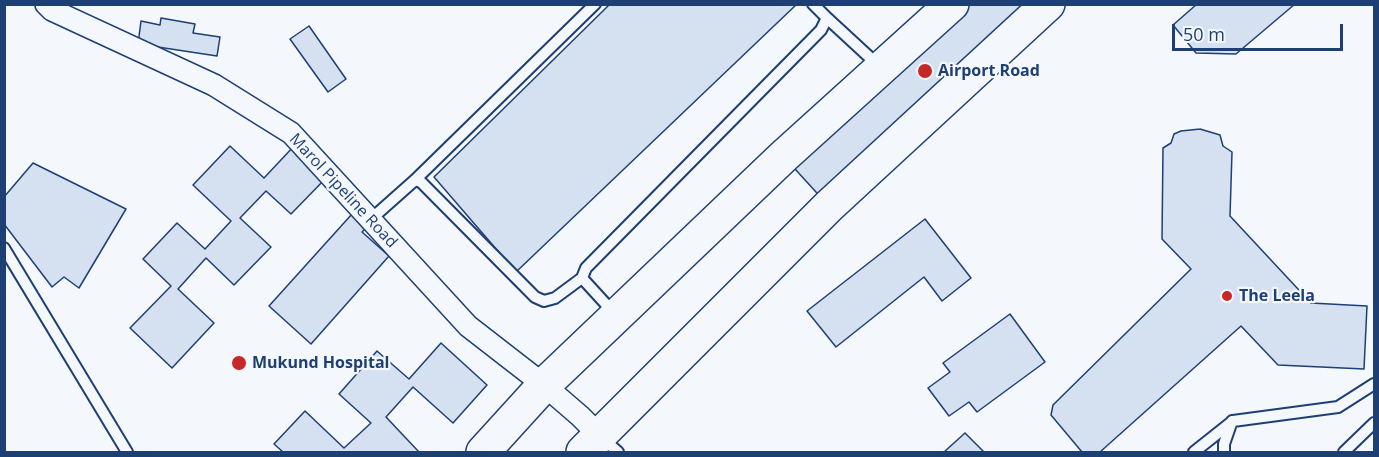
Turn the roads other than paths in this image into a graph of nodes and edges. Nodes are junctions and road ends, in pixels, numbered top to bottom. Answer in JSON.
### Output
{"nodes":[{"id":1,"x":46,"y":4,"type":"edge"},
{"id":2,"x":595,"y":4,"type":"edge"},
{"id":3,"x":813,"y":4,"type":"edge"},
{"id":4,"x":952,"y":4,"type":"edge"},
{"id":5,"x":1048,"y":4,"type":"edge"},
{"id":6,"x":827,"y":18,"type":"junction"},
{"id":7,"x":882,"y":68,"type":"junction"},
{"id":8,"x":415,"y":180,"type":"junction"},
{"id":9,"x":370,"y":220,"type":"junction"},
{"id":10,"x":4,"y":248,"type":"edge"},
{"id":11,"x":582,"y":278,"type":"junction"},
{"id":12,"x":616,"y":316,"type":"junction"},
{"id":13,"x":1374,"y":384,"type":"edge"},
{"id":14,"x":544,"y":385,"type":"junction"},
{"id":15,"x":1233,"y":421,"type":"junction"},
{"id":16,"x":1374,"y":423,"type":"edge"},
{"id":17,"x":600,"y":447,"type":"edge"},
{"id":18,"x":127,"y":453,"type":"edge"},
{"id":19,"x":483,"y":453,"type":"edge"},
{"id":20,"x":1194,"y":453,"type":"edge"},
{"id":21,"x":1224,"y":453,"type":"edge"},
{"id":22,"x":1344,"y":453,"type":"edge"}],
"edges":[{"from":1,"to":9,"type":"street","name":"Marol Pipeline Road"},
{"from":2,"to":8,"type":"lane"},
{"from":3,"to":6,"type":"lane"},
{"from":4,"to":7,"type":"main road"},
{"from":5,"to":17,"type":"main road"},
{"from":6,"to":7,"type":"lane"},
{"from":6,"to":11,"type":"lane"},
{"from":7,"to":12,"type":"main road"},
{"from":8,"to":9,"type":"lane"},
{"from":8,"to":11,"type":"lane"},
{"from":9,"to":14,"type":"street","name":"Marol Pipeline Road"},
{"from":10,"to":18,"type":"lane"},
{"from":11,"to":12,"type":"lane"},
{"from":12,"to":14,"type":"main road"},
{"from":13,"to":15,"type":"lane"},
{"from":14,"to":17,"type":"street","name":"Marol Pipeline Road"},
{"from":14,"to":19,"type":"main road"},
{"from":15,"to":20,"type":"lane"},
{"from":15,"to":21,"type":"lane"},
{"from":16,"to":22,"type":"lane"}]}
